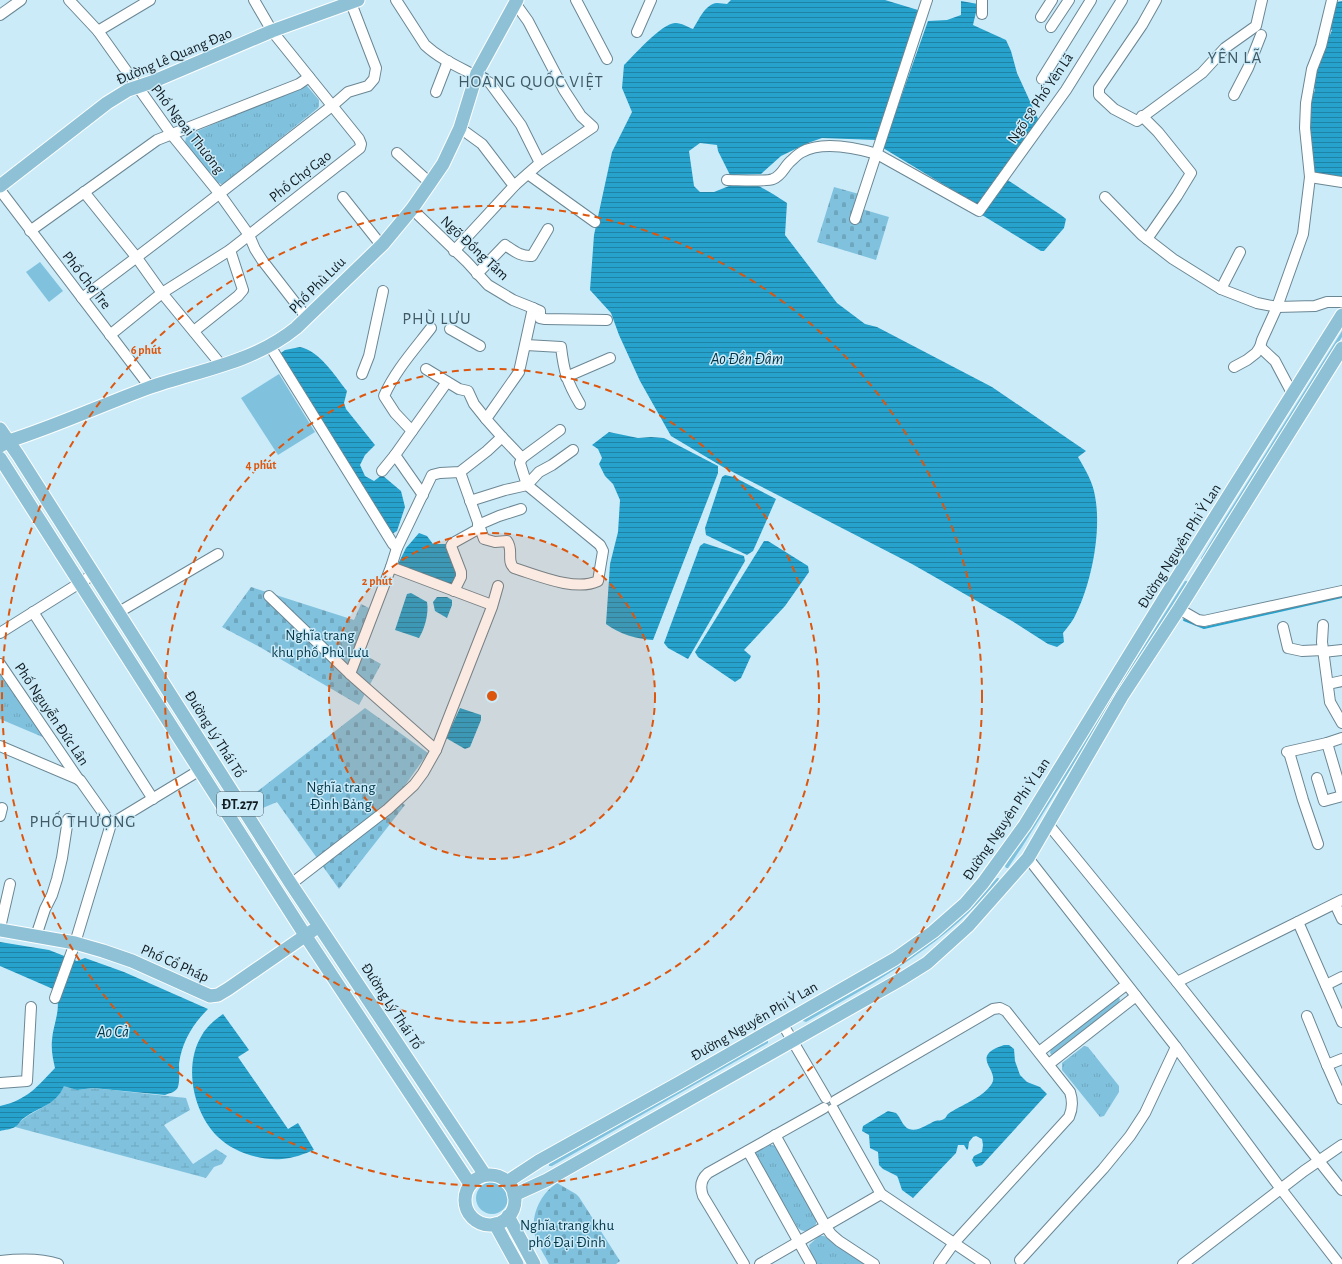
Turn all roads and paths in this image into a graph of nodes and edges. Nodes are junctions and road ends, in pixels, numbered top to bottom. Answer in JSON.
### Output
{"nodes":[{"id":1,"x":21,"y":0,"type":"edge"},
{"id":2,"x":69,"y":0,"type":"edge"},
{"id":3,"x":150,"y":0,"type":"edge"},
{"id":4,"x":254,"y":0,"type":"edge"},
{"id":5,"x":396,"y":0,"type":"edge"},
{"id":6,"x":576,"y":0,"type":"edge"},
{"id":7,"x":651,"y":0,"type":"edge"},
{"id":8,"x":926,"y":0,"type":"edge"},
{"id":9,"x":982,"y":0,"type":"edge"},
{"id":10,"x":1052,"y":0,"type":"edge"},
{"id":11,"x":1069,"y":0,"type":"edge"},
{"id":12,"x":1091,"y":0,"type":"edge"},
{"id":13,"x":1122,"y":0,"type":"edge"},
{"id":14,"x":1156,"y":0,"type":"edge"},
{"id":15,"x":1262,"y":0,"type":"edge"},
{"id":16,"x":1332,"y":0,"type":"edge"},
{"id":17,"x":354,"y":1,"type":"edge"},
{"id":18,"x":516,"y":2,"type":"edge"},
{"id":19,"x":982,"y":14,"type":"dead end"},
{"id":20,"x":0,"y":15,"type":"edge"},
{"id":21,"x":1040,"y":17,"type":"dead end"},
{"id":22,"x":1051,"y":28,"type":"dead end"},
{"id":23,"x":98,"y":31,"type":"junction"},
{"id":24,"x":272,"y":31,"type":"junction"},
{"id":25,"x":637,"y":32,"type":"dead end"},
{"id":26,"x":1262,"y":35,"type":"dead end"},
{"id":27,"x":607,"y":59,"type":"dead end"},
{"id":28,"x":448,"y":61,"type":"junction"},
{"id":29,"x":476,"y":76,"type":"junction"},
{"id":30,"x":309,"y":77,"type":"junction"},
{"id":31,"x":1042,"y":80,"type":"dead end"},
{"id":32,"x":137,"y":86,"type":"junction"},
{"id":33,"x":436,"y":92,"type":"dead end"},
{"id":34,"x":1234,"y":95,"type":"dead end"},
{"id":35,"x":332,"y":106,"type":"junction"},
{"id":36,"x":1139,"y":118,"type":"junction"},
{"id":37,"x":460,"y":128,"type":"junction"},
{"id":38,"x":172,"y":135,"type":"junction"},
{"id":39,"x":397,"y":153,"type":"dead end"},
{"id":40,"x":877,"y":154,"type":"junction"},
{"id":41,"x":540,"y":163,"type":"junction"},
{"id":42,"x":528,"y":174,"type":"junction"},
{"id":43,"x":1310,"y":177,"type":"junction"},
{"id":44,"x":727,"y":180,"type":"dead end"},
{"id":45,"x":1342,"y":182,"type":"edge"},
{"id":46,"x":430,"y":183,"type":"junction"},
{"id":47,"x":515,"y":185,"type":"junction"},
{"id":48,"x":0,"y":186,"type":"edge"},
{"id":49,"x":0,"y":190,"type":"edge"},
{"id":50,"x":84,"y":192,"type":"junction"},
{"id":51,"x":219,"y":193,"type":"junction"},
{"id":52,"x":1105,"y":196,"type":"dead end"},
{"id":53,"x":343,"y":197,"type":"dead end"},
{"id":54,"x":412,"y":209,"type":"junction"},
{"id":55,"x":855,"y":219,"type":"dead end"},
{"id":56,"x":594,"y":222,"type":"dead end"},
{"id":57,"x":548,"y":229,"type":"dead end"},
{"id":58,"x":30,"y":232,"type":"junction"},
{"id":59,"x":249,"y":235,"type":"junction"},
{"id":60,"x":1147,"y":239,"type":"junction"},
{"id":61,"x":381,"y":245,"type":"junction"},
{"id":62,"x":230,"y":250,"type":"junction"},
{"id":63,"x":454,"y":251,"type":"junction"},
{"id":64,"x":1240,"y":252,"type":"dead end"},
{"id":65,"x":137,"y":258,"type":"junction"},
{"id":66,"x":477,"y":274,"type":"junction"},
{"id":67,"x":1221,"y":289,"type":"junction"},
{"id":68,"x":384,"y":291,"type":"dead end"},
{"id":69,"x":162,"y":293,"type":"junction"},
{"id":70,"x":82,"y":298,"type":"junction"},
{"id":71,"x":1342,"y":302,"type":"edge"},
{"id":72,"x":1277,"y":306,"type":"junction"},
{"id":73,"x":533,"y":308,"type":"junction"},
{"id":74,"x":1342,"y":315,"type":"edge"},
{"id":75,"x":307,"y":318,"type":"junction"},
{"id":76,"x":607,"y":320,"type":"dead end"},
{"id":77,"x":431,"y":328,"type":"dead end"},
{"id":78,"x":450,"y":329,"type":"dead end"},
{"id":79,"x":194,"y":331,"type":"junction"},
{"id":80,"x":110,"y":335,"type":"junction"},
{"id":81,"x":526,"y":345,"type":"junction"},
{"id":82,"x":270,"y":346,"type":"junction"},
{"id":83,"x":480,"y":346,"type":"dead end"},
{"id":84,"x":1260,"y":347,"type":"junction"},
{"id":85,"x":1342,"y":348,"type":"edge"},
{"id":86,"x":610,"y":358,"type":"dead end"},
{"id":87,"x":222,"y":366,"type":"junction"},
{"id":88,"x":1234,"y":367,"type":"dead end"},
{"id":89,"x":426,"y":369,"type":"dead end"},
{"id":90,"x":362,"y":374,"type":"dead end"},
{"id":91,"x":566,"y":377,"type":"junction"},
{"id":92,"x":447,"y":382,"type":"junction"},
{"id":93,"x":150,"y":387,"type":"junction"},
{"id":94,"x":1293,"y":395,"type":"junction"},
{"id":95,"x":580,"y":404,"type":"dead end"},
{"id":96,"x":486,"y":419,"type":"junction"},
{"id":97,"x":0,"y":429,"type":"edge"},
{"id":98,"x":560,"y":430,"type":"dead end"},
{"id":99,"x":412,"y":431,"type":"junction"},
{"id":100,"x":502,"y":437,"type":"junction"},
{"id":101,"x":5,"y":444,"type":"edge"},
{"id":102,"x":573,"y":450,"type":"dead end"},
{"id":103,"x":395,"y":455,"type":"junction"},
{"id":104,"x":0,"y":458,"type":"edge"},
{"id":105,"x":522,"y":458,"type":"junction"},
{"id":106,"x":382,"y":471,"type":"dead end"},
{"id":107,"x":460,"y":472,"type":"junction"},
{"id":108,"x":526,"y":485,"type":"junction"},
{"id":109,"x":423,"y":495,"type":"junction"},
{"id":110,"x":470,"y":501,"type":"junction"},
{"id":111,"x":521,"y":509,"type":"dead end"},
{"id":112,"x":479,"y":526,"type":"junction"},
{"id":113,"x":397,"y":548,"type":"junction"},
{"id":114,"x":218,"y":554,"type":"dead end"},
{"id":115,"x":1186,"y":564,"type":"junction"},
{"id":116,"x":391,"y":567,"type":"junction"},
{"id":117,"x":1201,"y":573,"type":"junction"},
{"id":118,"x":94,"y":574,"type":"junction"},
{"id":119,"x":80,"y":582,"type":"junction"},
{"id":120,"x":498,"y":586,"type":"dead end"},
{"id":121,"x":454,"y":590,"type":"junction"},
{"id":122,"x":1342,"y":591,"type":"edge"},
{"id":123,"x":269,"y":596,"type":"dead end"},
{"id":124,"x":492,"y":605,"type":"junction"},
{"id":125,"x":1179,"y":609,"type":"junction"},
{"id":126,"x":33,"y":612,"type":"junction"},
{"id":127,"x":119,"y":612,"type":"junction"},
{"id":128,"x":1323,"y":625,"type":"dead end"},
{"id":129,"x":1282,"y":627,"type":"dead end"},
{"id":130,"x":0,"y":633,"type":"edge"},
{"id":131,"x":1342,"y":650,"type":"edge"},
{"id":132,"x":1323,"y":651,"type":"junction"},
{"id":133,"x":0,"y":664,"type":"edge"},
{"id":134,"x":350,"y":674,"type":"junction"},
{"id":135,"x":1342,"y":681,"type":"edge"},
{"id":136,"x":1328,"y":684,"type":"junction"},
{"id":137,"x":1338,"y":707,"type":"edge"},
{"id":138,"x":1342,"y":723,"type":"edge"},
{"id":139,"x":1342,"y":738,"type":"edge"},
{"id":140,"x":1327,"y":744,"type":"junction"},
{"id":141,"x":0,"y":746,"type":"edge"},
{"id":142,"x":436,"y":750,"type":"junction"},
{"id":143,"x":214,"y":763,"type":"junction"},
{"id":144,"x":200,"y":770,"type":"junction"},
{"id":145,"x":1318,"y":778,"type":"dead end"},
{"id":146,"x":80,"y":780,"type":"junction"},
{"id":147,"x":1342,"y":795,"type":"edge"},
{"id":148,"x":153,"y":799,"type":"junction"},
{"id":149,"x":68,"y":819,"type":"dead end"},
{"id":150,"x":111,"y":824,"type":"junction"},
{"id":151,"x":1048,"y":824,"type":"junction"},
{"id":152,"x":1318,"y":844,"type":"dead end"},
{"id":153,"x":1028,"y":858,"type":"junction"},
{"id":154,"x":10,"y":884,"type":"dead end"},
{"id":155,"x":291,"y":884,"type":"junction"},
{"id":156,"x":1338,"y":902,"type":"edge"},
{"id":157,"x":1342,"y":919,"type":"edge"},
{"id":158,"x":1298,"y":922,"type":"junction"},
{"id":159,"x":320,"y":927,"type":"junction"},
{"id":160,"x":0,"y":929,"type":"edge"},
{"id":161,"x":305,"y":935,"type":"junction"},
{"id":162,"x":36,"y":936,"type":"junction"},
{"id":163,"x":75,"y":943,"type":"junction"},
{"id":164,"x":1342,"y":977,"type":"edge"},
{"id":165,"x":1177,"y":982,"type":"junction"},
{"id":166,"x":1126,"y":985,"type":"junction"},
{"id":167,"x":1326,"y":985,"type":"junction"},
{"id":168,"x":1136,"y":996,"type":"junction"},
{"id":169,"x":55,"y":998,"type":"dead end"},
{"id":170,"x":32,"y":1007,"type":"dead end"},
{"id":171,"x":1307,"y":1016,"type":"dead end"},
{"id":172,"x":1342,"y":1022,"type":"edge"},
{"id":173,"x":782,"y":1023,"type":"junction"},
{"id":174,"x":792,"y":1040,"type":"junction"},
{"id":175,"x":1176,"y":1047,"type":"junction"},
{"id":176,"x":1039,"y":1052,"type":"junction"},
{"id":177,"x":1342,"y":1059,"type":"edge"},
{"id":178,"x":1049,"y":1064,"type":"junction"},
{"id":179,"x":1327,"y":1065,"type":"junction"},
{"id":180,"x":0,"y":1083,"type":"edge"},
{"id":181,"x":1341,"y":1096,"type":"edge"},
{"id":182,"x":830,"y":1104,"type":"junction"},
{"id":183,"x":775,"y":1135,"type":"junction"},
{"id":184,"x":1342,"y":1145,"type":"edge"},
{"id":185,"x":748,"y":1151,"type":"junction"},
{"id":186,"x":1319,"y":1161,"type":"junction"},
{"id":187,"x":485,"y":1175,"type":"junction"},
{"id":188,"x":507,"y":1182,"type":"junction"},
{"id":189,"x":470,"y":1184,"type":"junction"},
{"id":190,"x":1281,"y":1189,"type":"junction"},
{"id":191,"x":1342,"y":1190,"type":"edge"},
{"id":192,"x":881,"y":1194,"type":"junction"},
{"id":193,"x":514,"y":1195,"type":"junction"},
{"id":194,"x":508,"y":1216,"type":"junction"},
{"id":195,"x":495,"y":1224,"type":"junction"},
{"id":196,"x":826,"y":1227,"type":"junction"},
{"id":197,"x":800,"y":1242,"type":"junction"},
{"id":198,"x":954,"y":1243,"type":"junction"},
{"id":199,"x":1020,"y":1260,"type":"dead end"},
{"id":200,"x":0,"y":1261,"type":"edge"},
{"id":201,"x":1337,"y":1263,"type":"edge"},
{"id":202,"x":58,"y":1264,"type":"edge"},
{"id":203,"x":517,"y":1264,"type":"edge"},
{"id":204,"x":534,"y":1264,"type":"edge"},
{"id":205,"x":744,"y":1264,"type":"edge"},
{"id":206,"x":760,"y":1264,"type":"edge"},
{"id":207,"x":811,"y":1264,"type":"edge"},
{"id":208,"x":874,"y":1264,"type":"edge"},
{"id":209,"x":939,"y":1264,"type":"edge"},
{"id":210,"x":985,"y":1264,"type":"edge"},
{"id":211,"x":1183,"y":1264,"type":"edge"}],
"edges":[{"from":1,"to":20,"type":"street"},
{"from":2,"to":23,"type":"street","name":"Phố Ngoại Thương"},
{"from":3,"to":23,"type":"street"},
{"from":4,"to":24,"type":"street","name":"Phố Chợ Gạo"},
{"from":5,"to":28,"type":"street"},
{"from":6,"to":27,"type":"street"},
{"from":7,"to":25,"type":"street"},
{"from":8,"to":40,"type":"street"},
{"from":9,"to":19,"type":"street"},
{"from":10,"to":21,"type":"street"},
{"from":11,"to":22,"type":"street"},
{"from":12,"to":31,"type":"street"},
{"from":13,"to":40,"type":"street","name":"Ngõ 58 Phố Yên Lã"},
{"from":14,"to":36,"type":"street"},
{"from":15,"to":36,"type":"street"},
{"from":16,"to":43,"type":"street"},
{"from":17,"to":24,"type":"main road","name":"Đường Lê Quang Đạo"},
{"from":17,"to":35,"type":"street"},
{"from":18,"to":29,"type":"main road","name":"Phố Phù Lưu"},
{"from":18,"to":41,"type":"street"},
{"from":23,"to":32,"type":"street","name":"Phố Ngoại Thương"},
{"from":24,"to":30,"type":"street","name":"Phố Chợ Gạo"},
{"from":24,"to":32,"type":"main road","name":"Đường Lê Quang Đạo"},
{"from":26,"to":34,"type":"street"},
{"from":28,"to":29,"type":"street"},
{"from":28,"to":33,"type":"street"},
{"from":29,"to":37,"type":"main road","name":"Phố Phù Lưu"},
{"from":29,"to":41,"type":"street"},
{"from":30,"to":35,"type":"street","name":"Phố Chợ Gạo"},
{"from":30,"to":38,"type":"street"},
{"from":32,"to":38,"type":"street","name":"Phố Ngoại Thương"},
{"from":32,"to":48,"type":"main road","name":"Đường Lê Quang Đạo"},
{"from":35,"to":51,"type":"street"},
{"from":35,"to":59,"type":"street","name":"Phố Chợ Gạo"},
{"from":36,"to":60,"type":"street"},
{"from":37,"to":46,"type":"main road","name":"Phố Phù Lưu"},
{"from":37,"to":47,"type":"street"},
{"from":38,"to":50,"type":"street"},
{"from":38,"to":51,"type":"street","name":"Phố Ngoại Thương"},
{"from":39,"to":46,"type":"street"},
{"from":40,"to":44,"type":"street"},
{"from":40,"to":55,"type":"street"},
{"from":41,"to":42,"type":"street"},
{"from":42,"to":47,"type":"street"},
{"from":42,"to":56,"type":"street"},
{"from":43,"to":45,"type":"street"},
{"from":43,"to":72,"type":"street"},
{"from":46,"to":54,"type":"main road","name":"Phố Phù Lưu"},
{"from":47,"to":63,"type":"street"},
{"from":49,"to":58,"type":"street","name":"Phố Chợ Tre"},
{"from":50,"to":58,"type":"street"},
{"from":50,"to":65,"type":"street"},
{"from":51,"to":59,"type":"street","name":"Phố Ngoại Thương"},
{"from":51,"to":65,"type":"street"},
{"from":52,"to":60,"type":"street"},
{"from":53,"to":61,"type":"street"},
{"from":54,"to":61,"type":"main road","name":"Phố Phù Lưu"},
{"from":54,"to":63,"type":"street","name":"Ngõ Đồng Tâm"},
{"from":57,"to":66,"type":"street"},
{"from":58,"to":70,"type":"street","name":"Phố Chợ Tre"},
{"from":59,"to":62,"type":"street","name":"Phố Chợ Gạo"},
{"from":59,"to":75,"type":"street","name":"Phố Ngoại Thương"},
{"from":60,"to":67,"type":"street"},
{"from":61,"to":75,"type":"main road","name":"Phố Phù Lưu"},
{"from":62,"to":69,"type":"street","name":"Phố Chợ Gạo"},
{"from":62,"to":79,"type":"street"},
{"from":63,"to":66,"type":"street","name":"Ngõ Đồng Tâm"},
{"from":64,"to":67,"type":"street"},
{"from":65,"to":69,"type":"street"},
{"from":65,"to":70,"type":"street"},
{"from":66,"to":73,"type":"street","name":"Ngõ Đồng Tâm"},
{"from":67,"to":72,"type":"street"},
{"from":68,"to":90,"type":"street"},
{"from":69,"to":79,"type":"street"},
{"from":69,"to":80,"type":"street","name":"Phố Chợ Gạo"},
{"from":70,"to":80,"type":"street","name":"Phố Chợ Tre"},
{"from":71,"to":72,"type":"street"},
{"from":72,"to":84,"type":"street"},
{"from":73,"to":76,"type":"street"},
{"from":73,"to":81,"type":"street"},
{"from":74,"to":94,"type":"main road","name":"Đường Nguyên Phi Ỷ Lan"},
{"from":75,"to":82,"type":"main road","name":"Phố Phù Lưu"},
{"from":77,"to":99,"type":"street"},
{"from":78,"to":83,"type":"street"},
{"from":79,"to":87,"type":"street"},
{"from":80,"to":93,"type":"street","name":"Phố Chợ Tre"},
{"from":81,"to":91,"type":"street"},
{"from":81,"to":96,"type":"street"},
{"from":82,"to":87,"type":"main road","name":"Phố Phù Lưu"},
{"from":82,"to":113,"type":"street"},
{"from":84,"to":88,"type":"street"},
{"from":84,"to":94,"type":"street"},
{"from":85,"to":117,"type":"main road"},
{"from":86,"to":91,"type":"street"},
{"from":87,"to":93,"type":"main road","name":"Phố Phù Lưu"},
{"from":89,"to":92,"type":"street"},
{"from":91,"to":95,"type":"street"},
{"from":92,"to":96,"type":"street"},
{"from":92,"to":99,"type":"street"},
{"from":93,"to":101,"type":"main road","name":"Phố Phù Lưu"},
{"from":94,"to":115,"type":"main road","name":"Đường Nguyên Phi Ỷ Lan"},
{"from":96,"to":100,"type":"street"},
{"from":97,"to":101,"type":"main road","name":"Đường Lý Thái Tổ","number":"ĐT.277"},
{"from":98,"to":105,"type":"street"},
{"from":99,"to":103,"type":"street"},
{"from":100,"to":105,"type":"street"},
{"from":100,"to":107,"type":"street"},
{"from":101,"to":118,"type":"main road","name":"Đường Lý Thái Tổ","number":"ĐT.277"},
{"from":102,"to":108,"type":"street"},
{"from":103,"to":106,"type":"street"},
{"from":103,"to":109,"type":"street"},
{"from":104,"to":119,"type":"main road","name":"Đường Lý Thái Tổ","number":"ĐT.277"},
{"from":105,"to":108,"type":"street"},
{"from":107,"to":109,"type":"street"},
{"from":107,"to":110,"type":"street"},
{"from":108,"to":110,"type":"street"},
{"from":108,"to":112,"type":"street"},
{"from":109,"to":113,"type":"street"},
{"from":110,"to":112,"type":"street"},
{"from":111,"to":112,"type":"street"},
{"from":112,"to":121,"type":"street"},
{"from":113,"to":116,"type":"street"},
{"from":114,"to":127,"type":"street"},
{"from":115,"to":117,"type":"main road"},
{"from":115,"to":173,"type":"main road","name":"Đường Nguyên Phi Ỷ Lan"},
{"from":116,"to":121,"type":"street"},
{"from":116,"to":134,"type":"street"},
{"from":117,"to":125,"type":"main road"},
{"from":118,"to":119,"type":"street"},
{"from":118,"to":127,"type":"main road","name":"Đường Lý Thái Tổ","number":"ĐT.277"},
{"from":119,"to":126,"type":"street"},
{"from":119,"to":144,"type":"main road","name":"Đường Lý Thái Tổ","number":"ĐT.277"},
{"from":120,"to":124,"type":"street"},
{"from":121,"to":124,"type":"street"},
{"from":122,"to":125,"type":"street"},
{"from":123,"to":134,"type":"street"},
{"from":124,"to":142,"type":"street"},
{"from":125,"to":151,"type":"main road"},
{"from":126,"to":130,"type":"street"},
{"from":126,"to":148,"type":"street"},
{"from":127,"to":143,"type":"main road","name":"Đường Lý Thái Tổ","number":"ĐT.277"},
{"from":128,"to":132,"type":"street"},
{"from":129,"to":132,"type":"street"},
{"from":131,"to":132,"type":"street"},
{"from":132,"to":136,"type":"street"},
{"from":133,"to":146,"type":"street","name":"Phố Nguyễn Đức Lân"},
{"from":134,"to":142,"type":"street"},
{"from":135,"to":136,"type":"street"},
{"from":136,"to":137,"type":"street"},
{"from":137,"to":138,"type":"street"},
{"from":139,"to":140,"type":"street"},
{"from":140,"to":147,"type":"street"},
{"from":140,"to":152,"type":"street"},
{"from":141,"to":146,"type":"street"},
{"from":142,"to":155,"type":"street"},
{"from":143,"to":144,"type":"main road"},
{"from":143,"to":155,"type":"main road","name":"Đường Lý Thái Tổ","number":"ĐT.277"},
{"from":144,"to":148,"type":"street"},
{"from":144,"to":161,"type":"main road","name":"Đường Lý Thái Tổ","number":"ĐT.277"},
{"from":145,"to":147,"type":"street"},
{"from":146,"to":150,"type":"street","name":"Phố Nguyễn Đức Lân"},
{"from":148,"to":150,"type":"street"},
{"from":149,"to":162,"type":"street"},
{"from":150,"to":163,"type":"street"},
{"from":151,"to":153,"type":"main road"},
{"from":151,"to":165,"type":"street"},
{"from":153,"to":166,"type":"street"},
{"from":153,"to":174,"type":"main road"},
{"from":154,"to":160,"type":"street"},
{"from":155,"to":159,"type":"main road","name":"Đường Lý Thái Tổ","number":"ĐT.277"},
{"from":156,"to":157,"type":"street"},
{"from":156,"to":158,"type":"street"},
{"from":158,"to":165,"type":"street"},
{"from":158,"to":167,"type":"street"},
{"from":159,"to":161,"type":"main road","name":"Phố Cổ Pháp"},
{"from":159,"to":187,"type":"main road","name":"Đường Lý Thái Tổ","number":"ĐT.277"},
{"from":160,"to":162,"type":"main road","name":"Phố Cổ Pháp"},
{"from":161,"to":163,"type":"main road","name":"Phố Cổ Pháp"},
{"from":161,"to":189,"type":"main road","name":"Đường Lý Thái Tổ","number":"ĐT.277"},
{"from":162,"to":163,"type":"main road","name":"Phố Cổ Pháp"},
{"from":163,"to":169,"type":"street"},
{"from":164,"to":167,"type":"street"},
{"from":165,"to":186,"type":"street"},
{"from":166,"to":168,"type":"street"},
{"from":166,"to":176,"type":"street"},
{"from":167,"to":172,"type":"street"},
{"from":168,"to":175,"type":"street"},
{"from":168,"to":178,"type":"street"},
{"from":170,"to":180,"type":"street"},
{"from":171,"to":179,"type":"street"},
{"from":173,"to":174,"type":"street"},
{"from":173,"to":188,"type":"main road","name":"Đường Nguyên Phi Ỷ Lan"},
{"from":174,"to":182,"type":"street"},
{"from":174,"to":193,"type":"main road"},
{"from":175,"to":190,"type":"street"},
{"from":175,"to":199,"type":"street"},
{"from":176,"to":178,"type":"street"},
{"from":176,"to":182,"type":"street"},
{"from":177,"to":179,"type":"street"},
{"from":178,"to":198,"type":"street"},
{"from":179,"to":181,"type":"street"},
{"from":182,"to":183,"type":"street"},
{"from":182,"to":192,"type":"street"},
{"from":183,"to":185,"type":"street"},
{"from":183,"to":196,"type":"street"},
{"from":184,"to":186,"type":"street"},
{"from":185,"to":197,"type":"street"},
{"from":185,"to":205,"type":"street"},
{"from":186,"to":190,"type":"street"},
{"from":186,"to":191,"type":"street"},
{"from":187,"to":188,"type":"main road"},
{"from":187,"to":189,"type":"main road"},
{"from":188,"to":193,"type":"main road"},
{"from":189,"to":195,"type":"main road"},
{"from":190,"to":201,"type":"street"},
{"from":190,"to":211,"type":"street"},
{"from":192,"to":196,"type":"street"},
{"from":192,"to":198,"type":"street"},
{"from":193,"to":194,"type":"main road"},
{"from":194,"to":195,"type":"main road"},
{"from":194,"to":204,"type":"main road"},
{"from":195,"to":203,"type":"main road"},
{"from":196,"to":197,"type":"street"},
{"from":196,"to":208,"type":"street"},
{"from":197,"to":206,"type":"street"},
{"from":197,"to":207,"type":"street"},
{"from":198,"to":209,"type":"street"},
{"from":198,"to":210,"type":"street"},
{"from":200,"to":202,"type":"street"}]}
